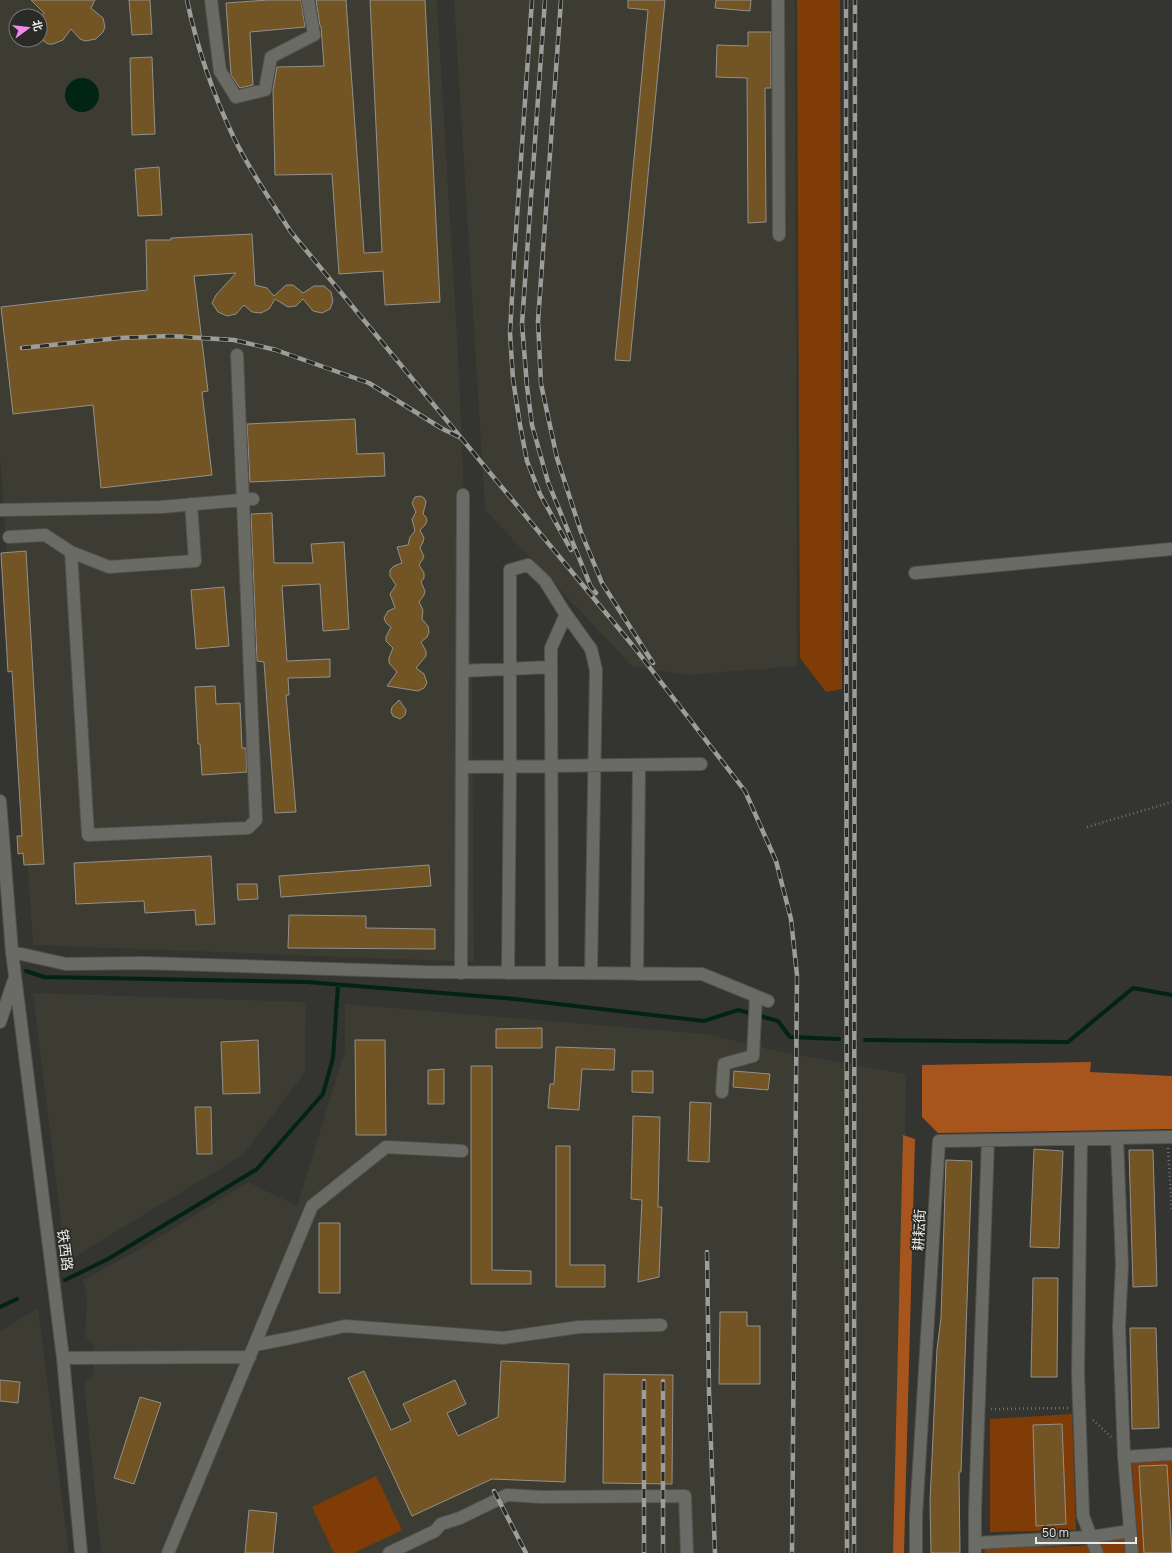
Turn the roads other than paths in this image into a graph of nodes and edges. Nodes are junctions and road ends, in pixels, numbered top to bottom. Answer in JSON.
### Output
{"nodes":[{"id":1,"x":211,"y":0,"type":"edge"},
{"id":2,"x":308,"y":0,"type":"edge"},
{"id":3,"x":778,"y":0,"type":"edge"},
{"id":4,"x":779,"y":235,"type":"dead end"},
{"id":5,"x":237,"y":355,"type":"dead end"},
{"id":6,"x":463,"y":495,"type":"dead end"},
{"id":7,"x":248,"y":500,"type":"junction"},
{"id":8,"x":191,"y":504,"type":"junction"},
{"id":9,"x":0,"y":510,"type":"edge"},
{"id":10,"x":10,"y":537,"type":"dead end"},
{"id":11,"x":1172,"y":549,"type":"edge"},
{"id":12,"x":71,"y":552,"type":"junction"},
{"id":13,"x":915,"y":573,"type":"dead end"},
{"id":14,"x":566,"y":614,"type":"junction"},
{"id":15,"x":551,"y":667,"type":"junction"},
{"id":16,"x":510,"y":669,"type":"junction"},
{"id":17,"x":462,"y":671,"type":"junction"},
{"id":18,"x":701,"y":764,"type":"dead end"},
{"id":19,"x":595,"y":765,"type":"junction"},
{"id":20,"x":639,"y":765,"type":"junction"},
{"id":21,"x":510,"y":766,"type":"junction"},
{"id":22,"x":551,"y":766,"type":"junction"},
{"id":23,"x":462,"y":767,"type":"junction"},
{"id":24,"x":0,"y":806,"type":"edge"},
{"id":25,"x":12,"y":952,"type":"junction"},
{"id":26,"x":461,"y":972,"type":"junction"},
{"id":27,"x":508,"y":973,"type":"junction"},
{"id":28,"x":552,"y":973,"type":"junction"},
{"id":29,"x":592,"y":974,"type":"junction"},
{"id":30,"x":637,"y":974,"type":"junction"},
{"id":31,"x":15,"y":977,"type":"junction"},
{"id":32,"x":756,"y":1001,"type":"junction"},
{"id":33,"x":768,"y":1001,"type":"dead end"},
{"id":34,"x":0,"y":1022,"type":"edge"},
{"id":35,"x":722,"y":1092,"type":"dead end"},
{"id":36,"x":1169,"y":1137,"type":"edge"},
{"id":37,"x":1116,"y":1138,"type":"junction"},
{"id":38,"x":1081,"y":1139,"type":"junction"},
{"id":39,"x":988,"y":1140,"type":"junction"},
{"id":40,"x":462,"y":1151,"type":"dead end"},
{"id":41,"x":661,"y":1325,"type":"dead end"},
{"id":42,"x":255,"y":1344,"type":"junction"},
{"id":43,"x":63,"y":1358,"type":"junction"},
{"id":44,"x":250,"y":1358,"type":"junction"},
{"id":45,"x":1124,"y":1452,"type":"junction"},
{"id":46,"x":1172,"y":1454,"type":"edge"},
{"id":47,"x":1130,"y":1531,"type":"junction"},
{"id":48,"x":1091,"y":1537,"type":"junction"},
{"id":49,"x":975,"y":1548,"type":"edge"},
{"id":50,"x":81,"y":1553,"type":"edge"},
{"id":51,"x":168,"y":1553,"type":"edge"},
{"id":52,"x":389,"y":1553,"type":"edge"},
{"id":53,"x":687,"y":1553,"type":"edge"},
{"id":54,"x":916,"y":1553,"type":"edge"},
{"id":55,"x":1097,"y":1553,"type":"edge"},
{"id":56,"x":1132,"y":1553,"type":"edge"}],
"edges":[{"from":1,"to":2,"type":"street"},
{"from":3,"to":4,"type":"street"},
{"from":5,"to":7,"type":"street"},
{"from":6,"to":17,"type":"street"},
{"from":7,"to":8,"type":"street"},
{"from":7,"to":12,"type":"street"},
{"from":8,"to":9,"type":"street"},
{"from":8,"to":12,"type":"street"},
{"from":10,"to":12,"type":"street"},
{"from":11,"to":13,"type":"street"},
{"from":14,"to":15,"type":"street"},
{"from":14,"to":16,"type":"street"},
{"from":14,"to":19,"type":"street"},
{"from":15,"to":16,"type":"street"},
{"from":15,"to":22,"type":"street"},
{"from":16,"to":17,"type":"street"},
{"from":16,"to":21,"type":"street"},
{"from":17,"to":23,"type":"street"},
{"from":18,"to":20,"type":"street"},
{"from":19,"to":20,"type":"street"},
{"from":19,"to":22,"type":"street"},
{"from":19,"to":29,"type":"street"},
{"from":20,"to":30,"type":"street"},
{"from":21,"to":22,"type":"street"},
{"from":21,"to":23,"type":"street"},
{"from":21,"to":27,"type":"street"},
{"from":22,"to":28,"type":"street"},
{"from":23,"to":26,"type":"street"},
{"from":24,"to":25,"type":"street","name":"铁西路"},
{"from":25,"to":26,"type":"street"},
{"from":25,"to":31,"type":"street","name":"铁西路"},
{"from":26,"to":27,"type":"street"},
{"from":27,"to":28,"type":"street"},
{"from":28,"to":29,"type":"street"},
{"from":29,"to":30,"type":"street"},
{"from":30,"to":32,"type":"street"},
{"from":31,"to":34,"type":"street"},
{"from":31,"to":43,"type":"street","name":"铁西路"},
{"from":32,"to":33,"type":"street"},
{"from":32,"to":35,"type":"street"},
{"from":36,"to":37,"type":"street","name":"耕耘街"},
{"from":37,"to":38,"type":"street","name":"耕耘街"},
{"from":37,"to":45,"type":"street"},
{"from":38,"to":39,"type":"street","name":"耕耘街"},
{"from":38,"to":48,"type":"street"},
{"from":39,"to":49,"type":"street"},
{"from":39,"to":54,"type":"street","name":"耕耘街"},
{"from":40,"to":42,"type":"street"},
{"from":41,"to":42,"type":"street"},
{"from":42,"to":44,"type":"street"},
{"from":43,"to":44,"type":"street"},
{"from":43,"to":50,"type":"street","name":"铁西路"},
{"from":44,"to":51,"type":"street"},
{"from":45,"to":46,"type":"street"},
{"from":45,"to":47,"type":"street"},
{"from":47,"to":48,"type":"street"},
{"from":47,"to":56,"type":"street"},
{"from":48,"to":49,"type":"street"},
{"from":48,"to":55,"type":"street"},
{"from":52,"to":53,"type":"street"}]}
